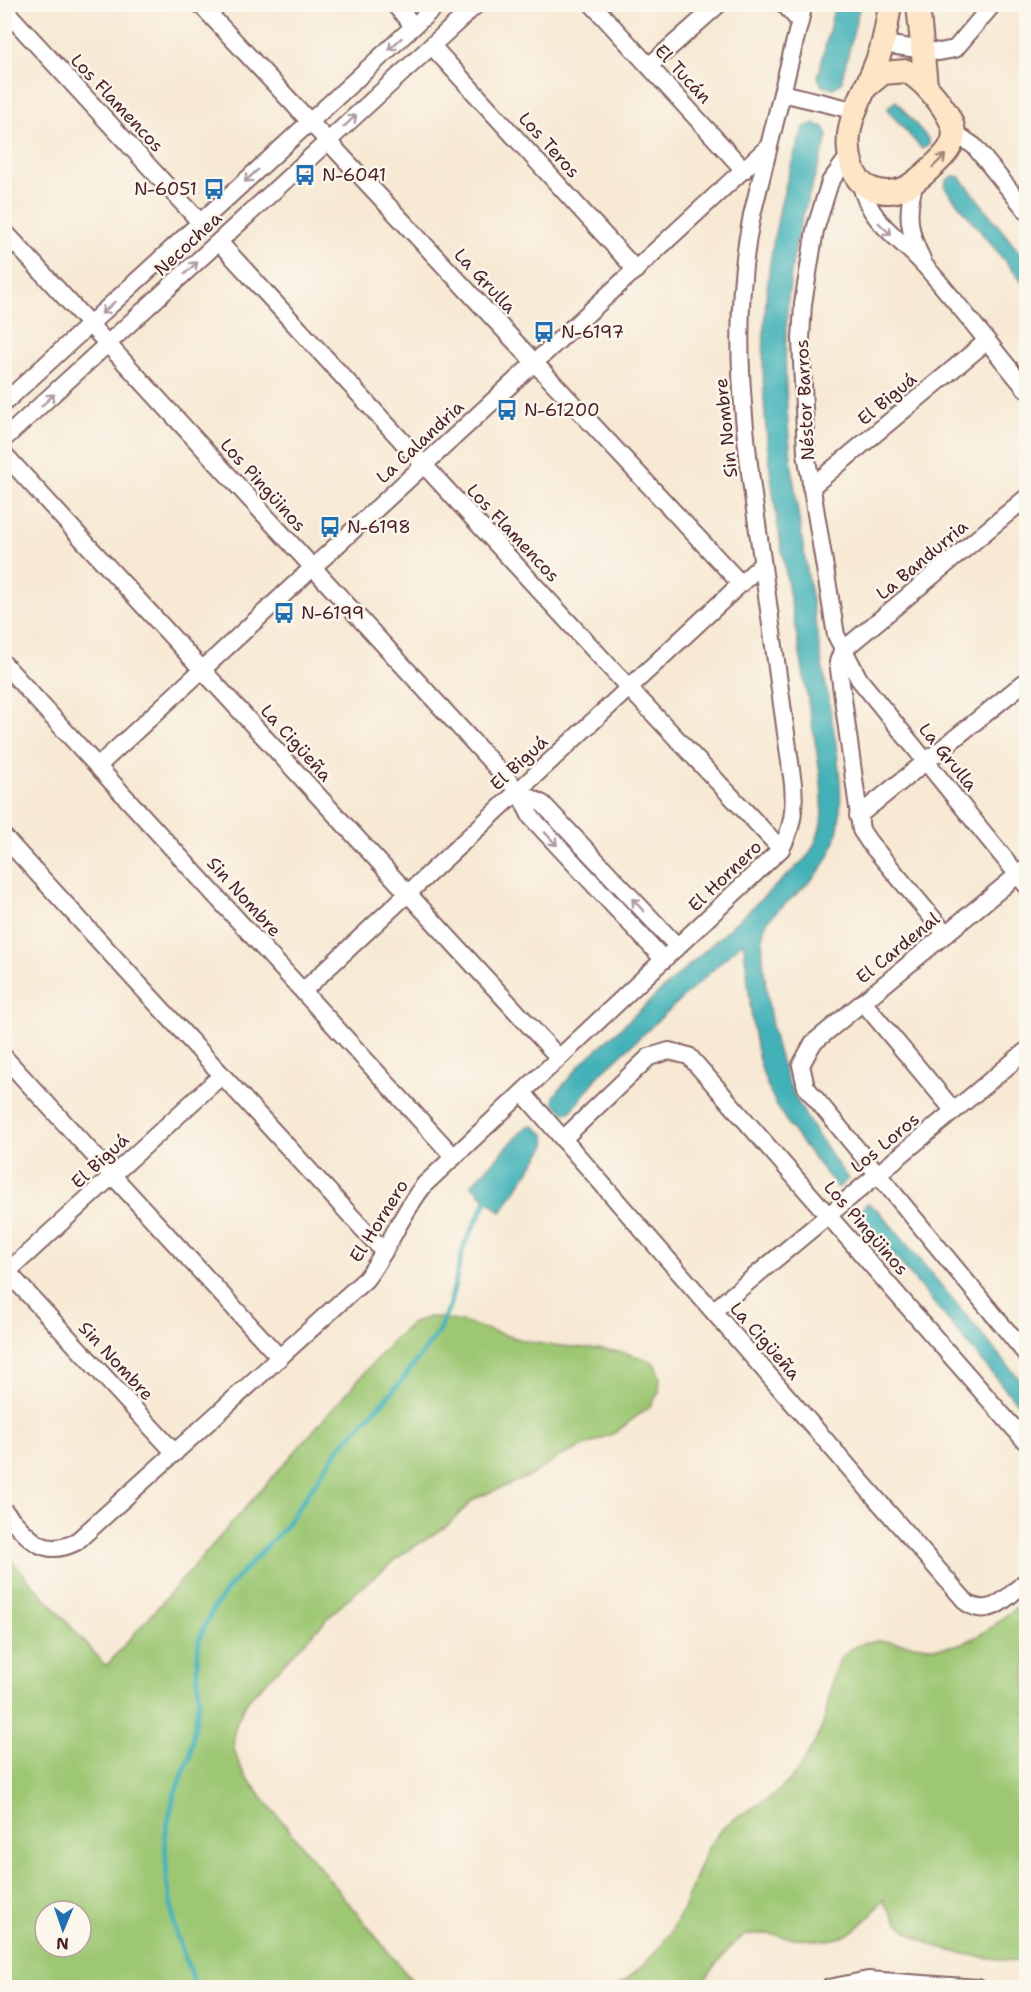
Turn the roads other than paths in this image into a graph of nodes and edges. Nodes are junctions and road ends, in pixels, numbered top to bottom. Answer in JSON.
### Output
{"nodes":[{"id":1,"x":200,"y":4,"type":"edge"},
{"id":2,"x":394,"y":4,"type":"edge"},
{"id":3,"x":438,"y":4,"type":"edge"},
{"id":4,"x":477,"y":4,"type":"edge"},
{"id":5,"x":592,"y":4,"type":"edge"},
{"id":6,"x":719,"y":4,"type":"edge"},
{"id":7,"x":783,"y":4,"type":"edge"},
{"id":8,"x":804,"y":4,"type":"edge"},
{"id":9,"x":890,"y":4,"type":"edge"},
{"id":10,"x":918,"y":4,"type":"edge"},
{"id":11,"x":993,"y":4,"type":"edge"},
{"id":12,"x":4,"y":9,"type":"edge"},
{"id":13,"x":800,"y":22,"type":"junction"},
{"id":14,"x":414,"y":26,"type":"junction"},
{"id":15,"x":883,"y":44,"type":"junction"},
{"id":16,"x":432,"y":46,"type":"junction"},
{"id":17,"x":922,"y":50,"type":"junction"},
{"id":18,"x":649,"y":66,"type":"junction"},
{"id":19,"x":926,"y":86,"type":"junction"},
{"id":20,"x":866,"y":87,"type":"junction"},
{"id":21,"x":782,"y":93,"type":"junction"},
{"id":22,"x":853,"y":110,"type":"junction"},
{"id":23,"x":310,"y":122,"type":"junction"},
{"id":24,"x":955,"y":134,"type":"junction"},
{"id":25,"x":328,"y":141,"type":"junction"},
{"id":26,"x":769,"y":147,"type":"junction"},
{"id":27,"x":849,"y":156,"type":"junction"},
{"id":28,"x":744,"y":170,"type":"junction"},
{"id":29,"x":860,"y":182,"type":"junction"},
{"id":30,"x":915,"y":183,"type":"junction"},
{"id":31,"x":1025,"y":206,"type":"edge"},
{"id":32,"x":201,"y":223,"type":"junction"},
{"id":33,"x":4,"y":231,"type":"edge"},
{"id":34,"x":219,"y":242,"type":"junction"},
{"id":35,"x":925,"y":265,"type":"junction"},
{"id":36,"x":636,"y":270,"type":"junction"},
{"id":37,"x":90,"y":324,"type":"junction"},
{"id":38,"x":987,"y":341,"type":"junction"},
{"id":39,"x":108,"y":344,"type":"junction"},
{"id":40,"x":535,"y":363,"type":"junction"},
{"id":41,"x":1026,"y":389,"type":"edge"},
{"id":42,"x":4,"y":403,"type":"edge"},
{"id":43,"x":4,"y":439,"type":"edge"},
{"id":44,"x":4,"y":454,"type":"edge"},
{"id":45,"x":424,"y":465,"type":"junction"},
{"id":46,"x":811,"y":487,"type":"junction"},
{"id":47,"x":1026,"y":498,"type":"edge"},
{"id":48,"x":762,"y":564,"type":"junction"},
{"id":49,"x":313,"y":568,"type":"junction"},
{"id":50,"x":741,"y":584,"type":"junction"},
{"id":51,"x":842,"y":651,"type":"junction"},
{"id":52,"x":4,"y":664,"type":"edge"},
{"id":53,"x":202,"y":670,"type":"junction"},
{"id":54,"x":1026,"y":681,"type":"edge"},
{"id":55,"x":629,"y":688,"type":"junction"},
{"id":56,"x":926,"y":761,"type":"junction"},
{"id":57,"x":98,"y":766,"type":"junction"},
{"id":58,"x":518,"y":791,"type":"junction"},
{"id":59,"x":858,"y":816,"type":"junction"},
{"id":60,"x":7,"y":846,"type":"edge"},
{"id":61,"x":781,"y":849,"type":"junction"},
{"id":62,"x":1024,"y":875,"type":"edge"},
{"id":63,"x":408,"y":894,"type":"junction"},
{"id":64,"x":946,"y":934,"type":"junction"},
{"id":65,"x":678,"y":947,"type":"junction"},
{"id":66,"x":664,"y":960,"type":"junction"},
{"id":67,"x":303,"y":992,"type":"junction"},
{"id":68,"x":863,"y":1002,"type":"junction"},
{"id":69,"x":1026,"y":1051,"type":"edge"},
{"id":70,"x":4,"y":1057,"type":"edge"},
{"id":71,"x":559,"y":1058,"type":"junction"},
{"id":72,"x":222,"y":1075,"type":"junction"},
{"id":73,"x":523,"y":1093,"type":"junction"},
{"id":74,"x":954,"y":1111,"type":"junction"},
{"id":75,"x":563,"y":1139,"type":"junction"},
{"id":76,"x":454,"y":1157,"type":"junction"},
{"id":77,"x":878,"y":1174,"type":"junction"},
{"id":78,"x":113,"y":1175,"type":"junction"},
{"id":79,"x":829,"y":1215,"type":"junction"},
{"id":80,"x":384,"y":1252,"type":"junction"},
{"id":81,"x":6,"y":1272,"type":"edge"},
{"id":82,"x":713,"y":1311,"type":"junction"},
{"id":83,"x":1026,"y":1354,"type":"edge"},
{"id":84,"x":280,"y":1358,"type":"junction"},
{"id":85,"x":1026,"y":1442,"type":"edge"},
{"id":86,"x":175,"y":1453,"type":"junction"},
{"id":87,"x":4,"y":1511,"type":"edge"},
{"id":88,"x":1026,"y":1581,"type":"edge"},
{"id":89,"x":829,"y":1988,"type":"edge"},
{"id":90,"x":978,"y":1988,"type":"edge"}],
"edges":[{"from":1,"to":23,"type":"street","name":"La Grulla"},
{"from":2,"to":14,"type":"street"},
{"from":3,"to":14,"type":"street","name":"Necochea"},
{"from":4,"to":16,"type":"street","name":"Necochea"},
{"from":5,"to":18,"type":"street","name":"El Tucán"},
{"from":6,"to":18,"type":"street"},
{"from":7,"to":13,"type":"street"},
{"from":8,"to":13,"type":"street","name":"Sin Nombre"},
{"from":9,"to":15,"type":"street"},
{"from":10,"to":17,"type":"street"},
{"from":11,"to":17,"type":"street"},
{"from":12,"to":32,"type":"street","name":"Los Flamencos"},
{"from":13,"to":21,"type":"street","name":"Sin Nombre"},
{"from":14,"to":23,"type":"street","name":"Necochea","one_way":true},
{"from":15,"to":17,"type":"street"},
{"from":15,"to":20,"type":"street"},
{"from":25,"to":16,"type":"street","name":"Necochea","one_way":true},
{"from":16,"to":36,"type":"street","name":"Los Teros"},
{"from":17,"to":19,"type":"street"},
{"from":18,"to":28,"type":"street","name":"El Tucán"},
{"from":19,"to":20,"type":"street"},
{"from":19,"to":24,"type":"street"},
{"from":20,"to":22,"type":"street"},
{"from":21,"to":22,"type":"street"},
{"from":21,"to":26,"type":"street","name":"Sin Nombre"},
{"from":22,"to":27,"type":"street"},
{"from":23,"to":25,"type":"street","name":"La Grulla"},
{"from":23,"to":32,"type":"street","name":"Necochea","one_way":true},
{"from":30,"to":24,"type":"street","one_way":true},
{"from":24,"to":31,"type":"street"},
{"from":25,"to":34,"type":"street","name":"Necochea"},
{"from":25,"to":40,"type":"street","name":"La Grulla"},
{"from":26,"to":28,"type":"street","name":"La Calandria"},
{"from":26,"to":48,"type":"street","name":"Sin Nombre"},
{"from":27,"to":29,"type":"street"},
{"from":27,"to":46,"type":"street","name":"Néstor Barros"},
{"from":28,"to":36,"type":"street","name":"La Calandria"},
{"from":29,"to":30,"type":"street"},
{"from":29,"to":35,"type":"street","one_way":true},
{"from":30,"to":35,"type":"street"},
{"from":32,"to":37,"type":"street","name":"Necochea","one_way":true},
{"from":33,"to":37,"type":"street","name":"Los Pingüinos"},
{"from":39,"to":34,"type":"street","name":"Necochea","one_way":true},
{"from":34,"to":45,"type":"street","name":"Los Flamencos"},
{"from":35,"to":38,"type":"street"},
{"from":36,"to":40,"type":"street","name":"La Calandria"},
{"from":37,"to":39,"type":"street","name":"Los Pingüinos"},
{"from":37,"to":42,"type":"street","name":"Necochea"},
{"from":38,"to":41,"type":"street"},
{"from":38,"to":46,"type":"street","name":"El Biguá"},
{"from":43,"to":39,"type":"street","name":"Necochea","one_way":true},
{"from":39,"to":49,"type":"street","name":"Los Pingüinos"},
{"from":40,"to":45,"type":"street","name":"La Calandria"},
{"from":40,"to":50,"type":"street","name":"La Grulla"},
{"from":44,"to":53,"type":"street","name":"La Cigüeña"},
{"from":45,"to":49,"type":"street","name":"La Calandria"},
{"from":45,"to":55,"type":"street","name":"Los Flamencos"},
{"from":46,"to":51,"type":"street","name":"Néstor Barros"},
{"from":47,"to":51,"type":"street","name":"La Bandurria"},
{"from":48,"to":50,"type":"street","name":"El Biguá"},
{"from":48,"to":61,"type":"street","name":"Sin Nombre"},
{"from":49,"to":53,"type":"street","name":"La Calandria"},
{"from":49,"to":58,"type":"street","name":"Los Pingüinos"},
{"from":50,"to":55,"type":"street","name":"El Biguá"},
{"from":51,"to":56,"type":"street","name":"La Grulla"},
{"from":51,"to":59,"type":"street"},
{"from":52,"to":57,"type":"street","name":"Sin Nombre"},
{"from":53,"to":57,"type":"street","name":"La Calandria"},
{"from":53,"to":63,"type":"street","name":"La Cigüeña"},
{"from":54,"to":56,"type":"street"},
{"from":55,"to":58,"type":"street","name":"El Biguá"},
{"from":55,"to":61,"type":"street","name":"Los Flamencos"},
{"from":56,"to":59,"type":"street"},
{"from":56,"to":62,"type":"street","name":"La Grulla"},
{"from":57,"to":67,"type":"street","name":"Sin Nombre"},
{"from":58,"to":63,"type":"street","name":"El Biguá"},
{"from":65,"to":58,"type":"street","name":"Los Pingüinos","one_way":true},
{"from":58,"to":66,"type":"street","name":"Los Pingüinos","one_way":true},
{"from":59,"to":64,"type":"street"},
{"from":60,"to":72,"type":"street"},
{"from":61,"to":65,"type":"street","name":"El Hornero"},
{"from":62,"to":64,"type":"street","name":"El Cardenal"},
{"from":63,"to":67,"type":"street","name":"El Biguá"},
{"from":63,"to":71,"type":"street","name":"La Cigüeña"},
{"from":64,"to":68,"type":"street","name":"El Cardenal"},
{"from":65,"to":66,"type":"street","name":"El Hornero"},
{"from":66,"to":71,"type":"street","name":"El Hornero"},
{"from":67,"to":76,"type":"street","name":"Sin Nombre"},
{"from":68,"to":74,"type":"street"},
{"from":68,"to":77,"type":"street","name":"El Cardenal"},
{"from":69,"to":74,"type":"street","name":"Los Loros"},
{"from":70,"to":78,"type":"street"},
{"from":71,"to":73,"type":"street","name":"El Hornero"},
{"from":72,"to":78,"type":"street","name":"El Biguá"},
{"from":72,"to":80,"type":"street"},
{"from":73,"to":75,"type":"street","name":"La Cigüeña"},
{"from":73,"to":76,"type":"street","name":"El Hornero"},
{"from":74,"to":77,"type":"street","name":"Los Loros"},
{"from":75,"to":79,"type":"street","name":"Los Pingüinos"},
{"from":75,"to":82,"type":"street","name":"La Cigüeña"},
{"from":76,"to":80,"type":"street","name":"El Hornero"},
{"from":77,"to":79,"type":"street","name":"Los Loros"},
{"from":77,"to":83,"type":"street"},
{"from":78,"to":81,"type":"street","name":"El Biguá"},
{"from":78,"to":84,"type":"street"},
{"from":79,"to":82,"type":"street","name":"Los Loros"},
{"from":79,"to":85,"type":"street","name":"Los Pingüinos"},
{"from":80,"to":84,"type":"street","name":"El Hornero"},
{"from":81,"to":86,"type":"street","name":"Sin Nombre"},
{"from":82,"to":88,"type":"street","name":"La Cigüeña"},
{"from":84,"to":86,"type":"street","name":"El Hornero"},
{"from":86,"to":87,"type":"street","name":"El Hornero"},
{"from":89,"to":90,"type":"street"}]}
